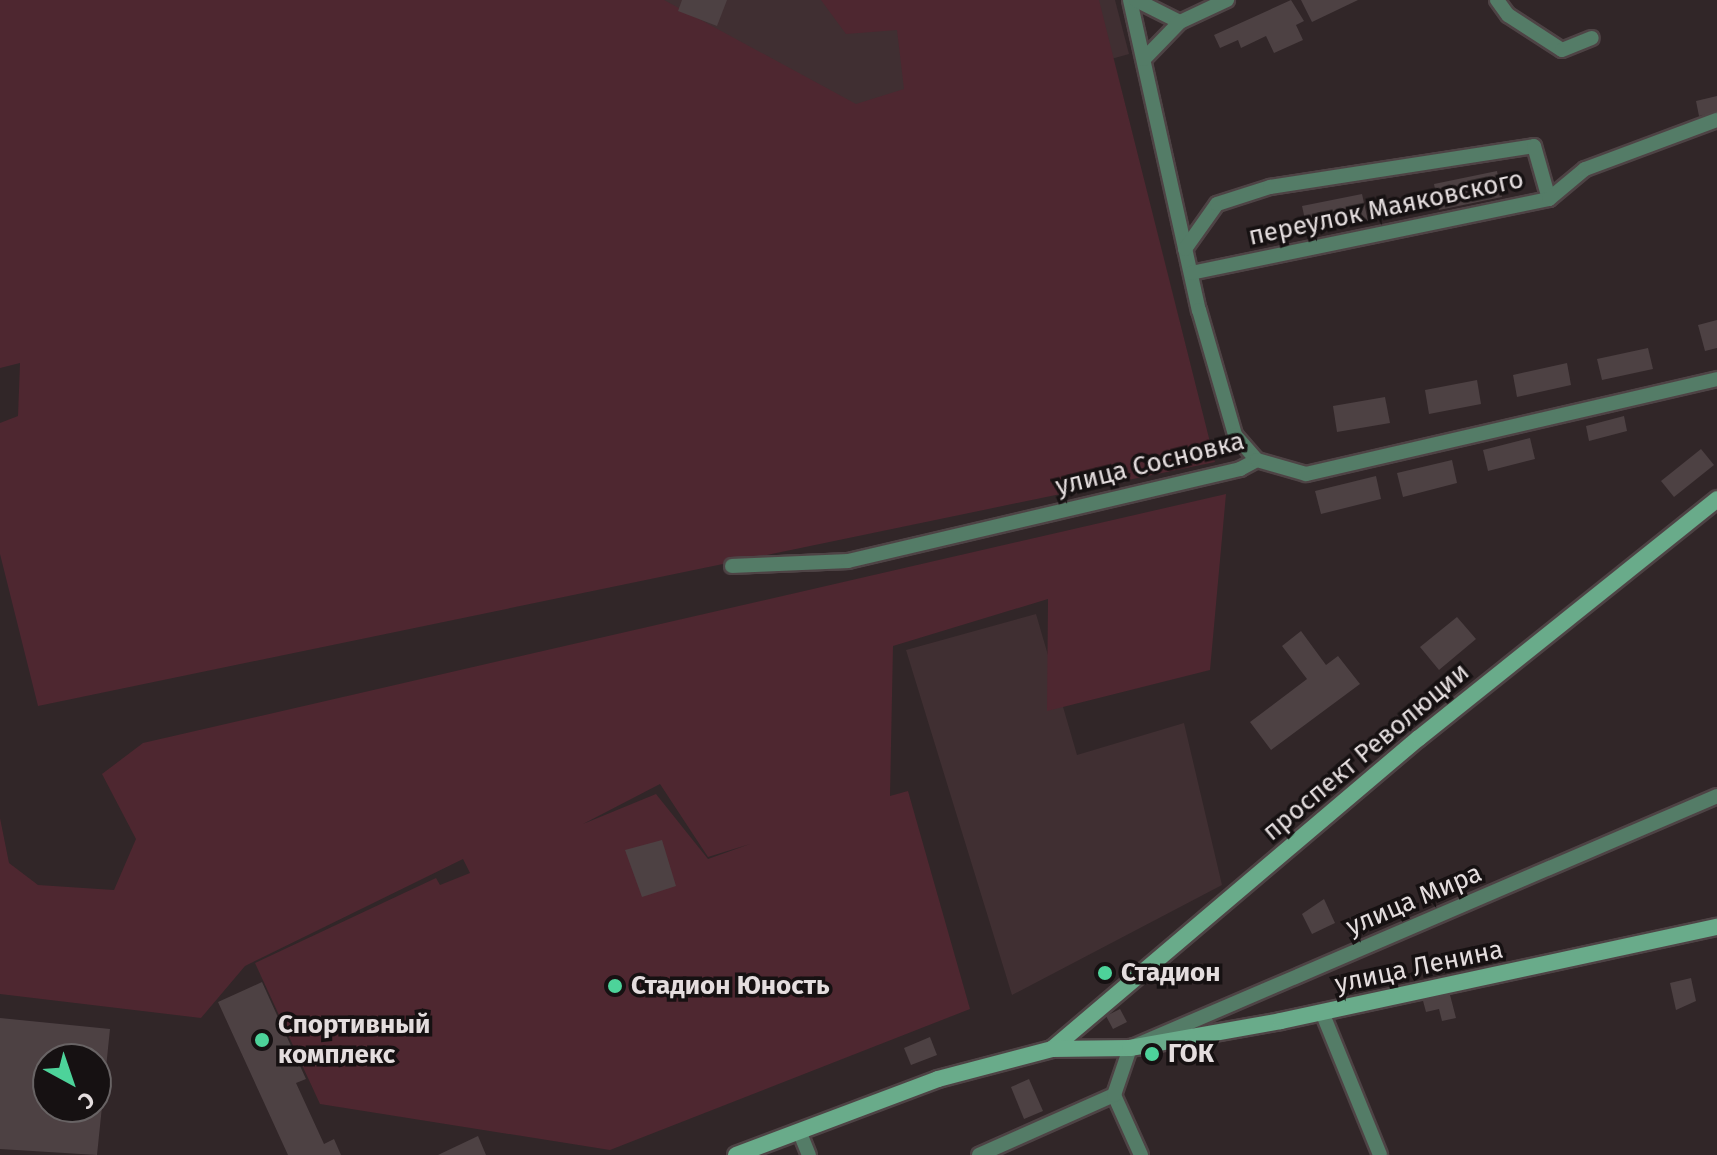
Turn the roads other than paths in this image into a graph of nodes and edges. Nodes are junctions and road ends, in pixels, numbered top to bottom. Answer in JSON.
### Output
{"nodes":[{"id":1,"x":1133,"y":0,"type":"edge"},
{"id":2,"x":1227,"y":0,"type":"edge"},
{"id":3,"x":1497,"y":0,"type":"edge"},
{"id":4,"x":1180,"y":22,"type":"junction"},
{"id":5,"x":1592,"y":38,"type":"dead end"},
{"id":6,"x":1144,"y":59,"type":"junction"},
{"id":7,"x":1717,"y":120,"type":"edge"},
{"id":8,"x":1549,"y":199,"type":"junction"},
{"id":9,"x":1185,"y":249,"type":"junction"},
{"id":10,"x":1191,"y":273,"type":"junction"},
{"id":11,"x":1717,"y":379,"type":"edge"},
{"id":12,"x":1257,"y":460,"type":"junction"},
{"id":13,"x":1717,"y":499,"type":"edge"},
{"id":14,"x":732,"y":566,"type":"dead end"},
{"id":15,"x":1717,"y":796,"type":"edge"},
{"id":16,"x":1717,"y":927,"type":"edge"},
{"id":17,"x":1322,"y":1012,"type":"junction"},
{"id":18,"x":1130,"y":1048,"type":"junction"},
{"id":19,"x":1052,"y":1049,"type":"junction"},
{"id":20,"x":1114,"y":1095,"type":"junction"},
{"id":21,"x":800,"y":1133,"type":"junction"},
{"id":22,"x":736,"y":1155,"type":"edge"},
{"id":23,"x":809,"y":1155,"type":"edge"},
{"id":24,"x":979,"y":1155,"type":"edge"},
{"id":25,"x":1141,"y":1155,"type":"edge"},
{"id":26,"x":1380,"y":1155,"type":"edge"}],
"edges":[{"from":1,"to":4,"type":"street"},
{"from":1,"to":6,"type":"street"},
{"from":2,"to":4,"type":"street"},
{"from":3,"to":5,"type":"street"},
{"from":4,"to":6,"type":"street"},
{"from":6,"to":9,"type":"street"},
{"from":7,"to":8,"type":"street","name":"переулок Маяковского"},
{"from":8,"to":9,"type":"street"},
{"from":8,"to":10,"type":"street","name":"переулок Маяковского"},
{"from":9,"to":10,"type":"street"},
{"from":10,"to":12,"type":"street"},
{"from":11,"to":12,"type":"street","name":"улица Сосновка"},
{"from":12,"to":14,"type":"street","name":"улица Сосновка"},
{"from":13,"to":19,"type":"street","name":"проспект Революции"},
{"from":15,"to":18,"type":"street","name":"улица Мира"},
{"from":16,"to":17,"type":"street","name":"улица Ленина"},
{"from":17,"to":18,"type":"street","name":"улица Ленина"},
{"from":17,"to":26,"type":"street"},
{"from":18,"to":19,"type":"street","name":"улица Ленина"},
{"from":18,"to":20,"type":"street"},
{"from":19,"to":21,"type":"street"},
{"from":20,"to":24,"type":"street"},
{"from":20,"to":25,"type":"street"},
{"from":21,"to":22,"type":"street"},
{"from":21,"to":23,"type":"street"}]}
